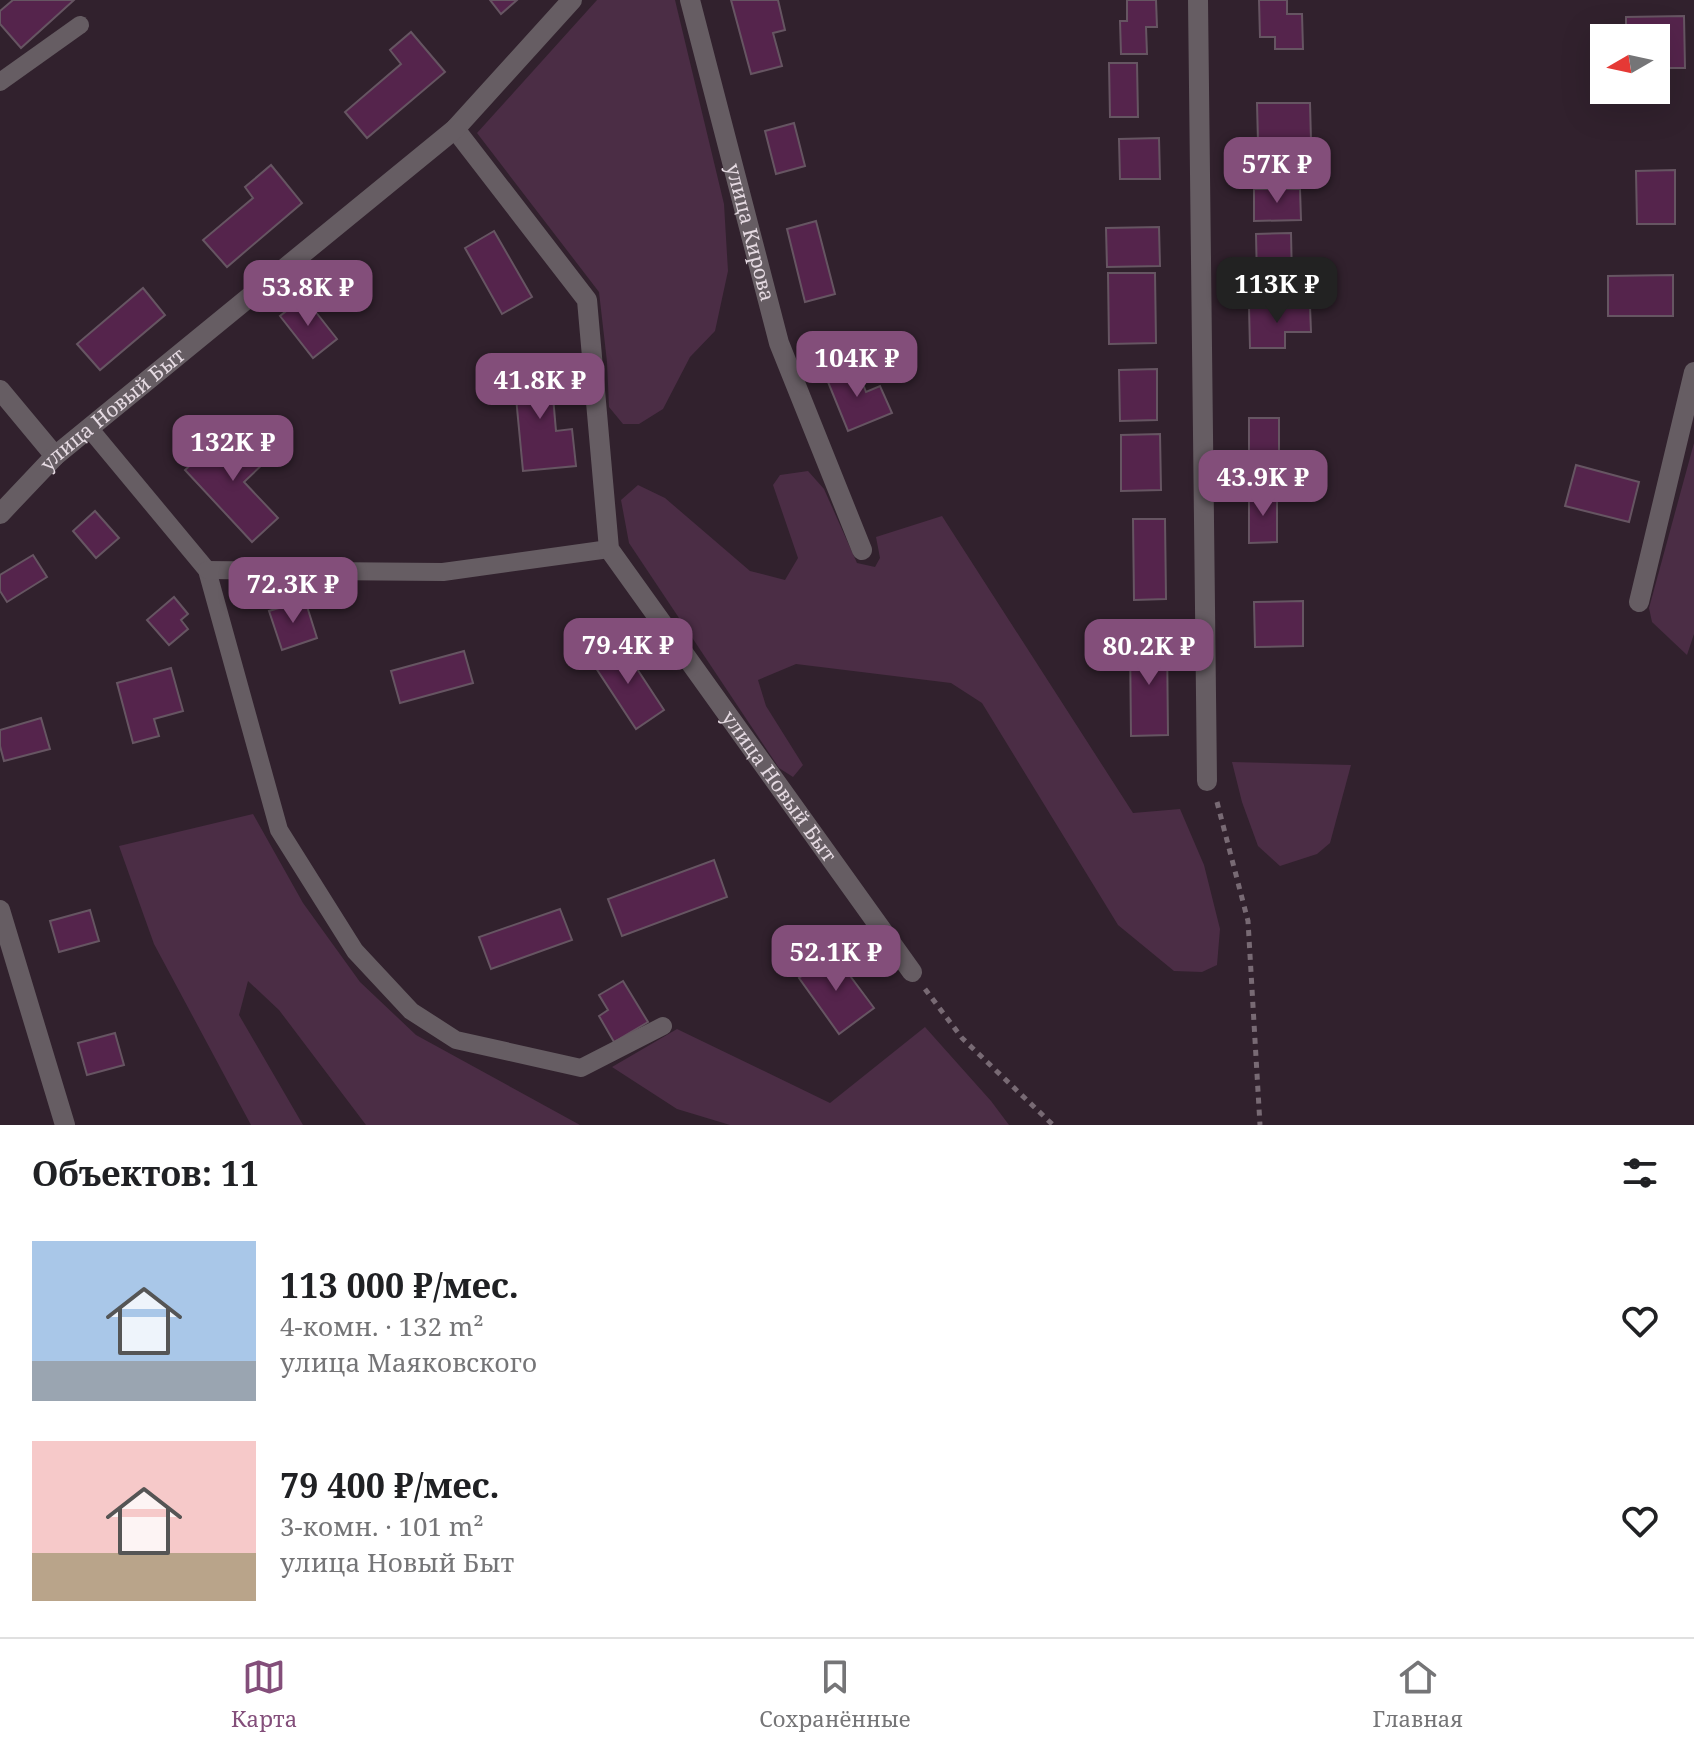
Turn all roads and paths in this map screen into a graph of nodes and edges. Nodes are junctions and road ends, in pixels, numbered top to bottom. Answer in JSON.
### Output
{"nodes":[{"id":1,"x":572,"y":0,"type":"edge"},
{"id":2,"x":690,"y":0,"type":"edge"},
{"id":3,"x":1198,"y":0,"type":"edge"},
{"id":4,"x":80,"y":25,"type":"dead end"},
{"id":5,"x":0,"y":82,"type":"edge"},
{"id":6,"x":455,"y":129,"type":"junction"},
{"id":7,"x":1694,"y":372,"type":"edge"},
{"id":8,"x":0,"y":390,"type":"edge"},
{"id":9,"x":89,"y":428,"type":"junction"},
{"id":10,"x":55,"y":456,"type":"junction"},
{"id":11,"x":0,"y":514,"type":"edge"},
{"id":12,"x":609,"y":549,"type":"junction"},
{"id":13,"x":862,"y":550,"type":"dead end"},
{"id":14,"x":207,"y":570,"type":"junction"},
{"id":15,"x":1639,"y":602,"type":"dead end"},
{"id":16,"x":1207,"y":781,"type":"joint"},
{"id":17,"x":0,"y":910,"type":"edge"},
{"id":18,"x":912,"y":972,"type":"joint"},
{"id":19,"x":663,"y":1026,"type":"dead end"},
{"id":20,"x":65,"y":1125,"type":"edge"},
{"id":21,"x":1053,"y":1125,"type":"edge"},
{"id":22,"x":1260,"y":1125,"type":"edge"}],
"edges":[{"from":1,"to":6,"type":"street","name":"улица Новый Быт"},
{"from":2,"to":13,"type":"street","name":"улица Кирова"},
{"from":3,"to":16,"type":"street"},
{"from":4,"to":5,"type":"lane"},
{"from":6,"to":9,"type":"street","name":"улица Новый Быт"},
{"from":6,"to":12,"type":"street"},
{"from":7,"to":15,"type":"street"},
{"from":8,"to":10,"type":"street"},
{"from":9,"to":10,"type":"street","name":"улица Новый Быт"},
{"from":9,"to":14,"type":"lane"},
{"from":10,"to":11,"type":"street","name":"улица Новый Быт"},
{"from":12,"to":14,"type":"lane"},
{"from":12,"to":18,"type":"street","name":"улица Новый Быт"},
{"from":14,"to":19,"type":"lane"},
{"from":16,"to":22,"type":"path"},
{"from":17,"to":20,"type":"street"},
{"from":18,"to":21,"type":"path"}]}
